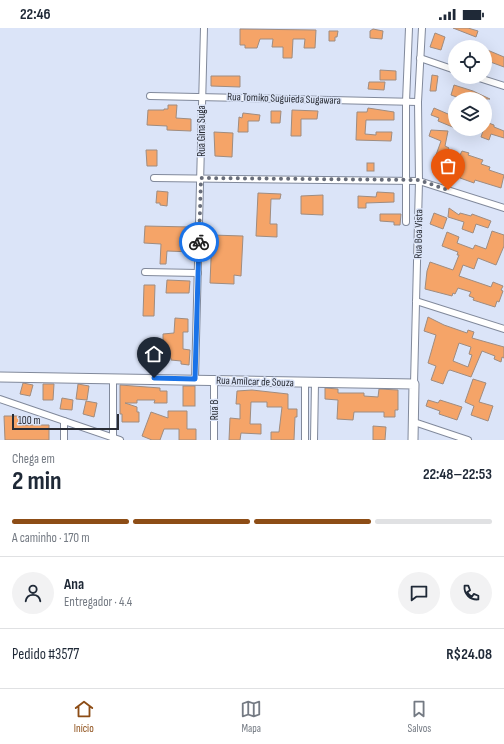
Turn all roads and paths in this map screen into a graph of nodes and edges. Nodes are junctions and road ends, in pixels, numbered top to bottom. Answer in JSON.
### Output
{"nodes":[{"id":1,"x":204,"y":28,"type":"edge"},
{"id":2,"x":409,"y":28,"type":"edge"},
{"id":3,"x":422,"y":28,"type":"edge"},
{"id":4,"x":420,"y":58,"type":"junction"},
{"id":5,"x":448,"y":68,"type":"edge"},
{"id":6,"x":492,"y":82,"type":"edge"},
{"id":7,"x":504,"y":86,"type":"edge"},
{"id":8,"x":150,"y":96,"type":"dead end"},
{"id":9,"x":201,"y":96,"type":"junction"},
{"id":10,"x":406,"y":102,"type":"junction"},
{"id":11,"x":418,"y":102,"type":"junction"},
{"id":12,"x":154,"y":178,"type":"dead end"},
{"id":13,"x":201,"y":178,"type":"junction"},
{"id":14,"x":419,"y":180,"type":"junction"},
{"id":15,"x":405,"y":181,"type":"junction"},
{"id":16,"x":504,"y":208,"type":"edge"},
{"id":17,"x":406,"y":222,"type":"dead end"},
{"id":18,"x":145,"y":272,"type":"dead end"},
{"id":19,"x":198,"y":273,"type":"junction"},
{"id":20,"x":416,"y":301,"type":"junction"},
{"id":21,"x":504,"y":329,"type":"edge"},
{"id":22,"x":0,"y":377,"type":"edge"},
{"id":23,"x":113,"y":378,"type":"junction"},
{"id":24,"x":195,"y":379,"type":"junction"},
{"id":25,"x":214,"y":379,"type":"junction"},
{"id":26,"x":305,"y":383,"type":"junction"},
{"id":27,"x":315,"y":383,"type":"junction"},
{"id":28,"x":414,"y":384,"type":"junction"},
{"id":29,"x":0,"y":399,"type":"edge"},
{"id":30,"x":64,"y":421,"type":"junction"},
{"id":31,"x":414,"y":422,"type":"junction"},
{"id":32,"x":305,"y":433,"type":"junction"},
{"id":33,"x":314,"y":433,"type":"junction"},
{"id":34,"x":113,"y":438,"type":"junction"},
{"id":35,"x":64,"y":440,"type":"edge"},
{"id":36,"x":120,"y":440,"type":"edge"},
{"id":37,"x":214,"y":440,"type":"edge"},
{"id":38,"x":304,"y":440,"type":"edge"},
{"id":39,"x":314,"y":440,"type":"edge"},
{"id":40,"x":413,"y":440,"type":"edge"},
{"id":41,"x":468,"y":440,"type":"edge"}],
"edges":[{"from":1,"to":9,"type":"street","name":"Rua Gina Suga"},
{"from":2,"to":10,"type":"street","name":"Rua Boa Vista"},
{"from":3,"to":4,"type":"street","name":"Rua Boa Vista"},
{"from":4,"to":5,"type":"street"},
{"from":4,"to":11,"type":"street","name":"Rua Boa Vista"},
{"from":6,"to":7,"type":"street"},
{"from":8,"to":9,"type":"street","name":"Rua Tomiko Suguieda Sugawara"},
{"from":9,"to":10,"type":"street","name":"Rua Tomiko Suguieda Sugawara"},
{"from":9,"to":13,"type":"street","name":"Rua Gina Suga"},
{"from":10,"to":11,"type":"street","name":"Rua Tomiko Suguieda Sugawara"},
{"from":10,"to":15,"type":"street","name":"Rua Boa Vista"},
{"from":11,"to":14,"type":"street","name":"Rua Boa Vista"},
{"from":12,"to":13,"type":"street"},
{"from":13,"to":15,"type":"street"},
{"from":13,"to":19,"type":"street","name":"Rua Gina Suga"},
{"from":14,"to":15,"type":"street"},
{"from":14,"to":16,"type":"street"},
{"from":14,"to":20,"type":"street","name":"Rua Boa Vista"},
{"from":15,"to":17,"type":"street","name":"Rua Boa Vista"},
{"from":18,"to":19,"type":"street"},
{"from":19,"to":24,"type":"street","name":"Rua Gina Suga"},
{"from":20,"to":21,"type":"street"},
{"from":20,"to":28,"type":"street","name":"Rua Boa Vista"},
{"from":22,"to":23,"type":"street","name":"Rua Amílcar de Souza"},
{"from":23,"to":24,"type":"street","name":"Rua Amílcar de Souza"},
{"from":23,"to":34,"type":"street"},
{"from":24,"to":25,"type":"street","name":"Rua Amílcar de Souza"},
{"from":25,"to":26,"type":"street","name":"Rua Amílcar de Souza"},
{"from":25,"to":37,"type":"street","name":"Rua B"},
{"from":26,"to":27,"type":"street","name":"Rua Amílcar de Souza"},
{"from":26,"to":32,"type":"street"},
{"from":27,"to":28,"type":"street","name":"Rua Amílcar de Souza"},
{"from":27,"to":33,"type":"street"},
{"from":28,"to":31,"type":"street","name":"Rua Boa Vista"},
{"from":29,"to":30,"type":"street"},
{"from":30,"to":34,"type":"street"},
{"from":30,"to":35,"type":"street"},
{"from":31,"to":40,"type":"street","name":"Rua Boa Vista"},
{"from":31,"to":41,"type":"street"},
{"from":32,"to":33,"type":"street"},
{"from":32,"to":38,"type":"street"},
{"from":33,"to":39,"type":"street"},
{"from":34,"to":36,"type":"street"}]}
